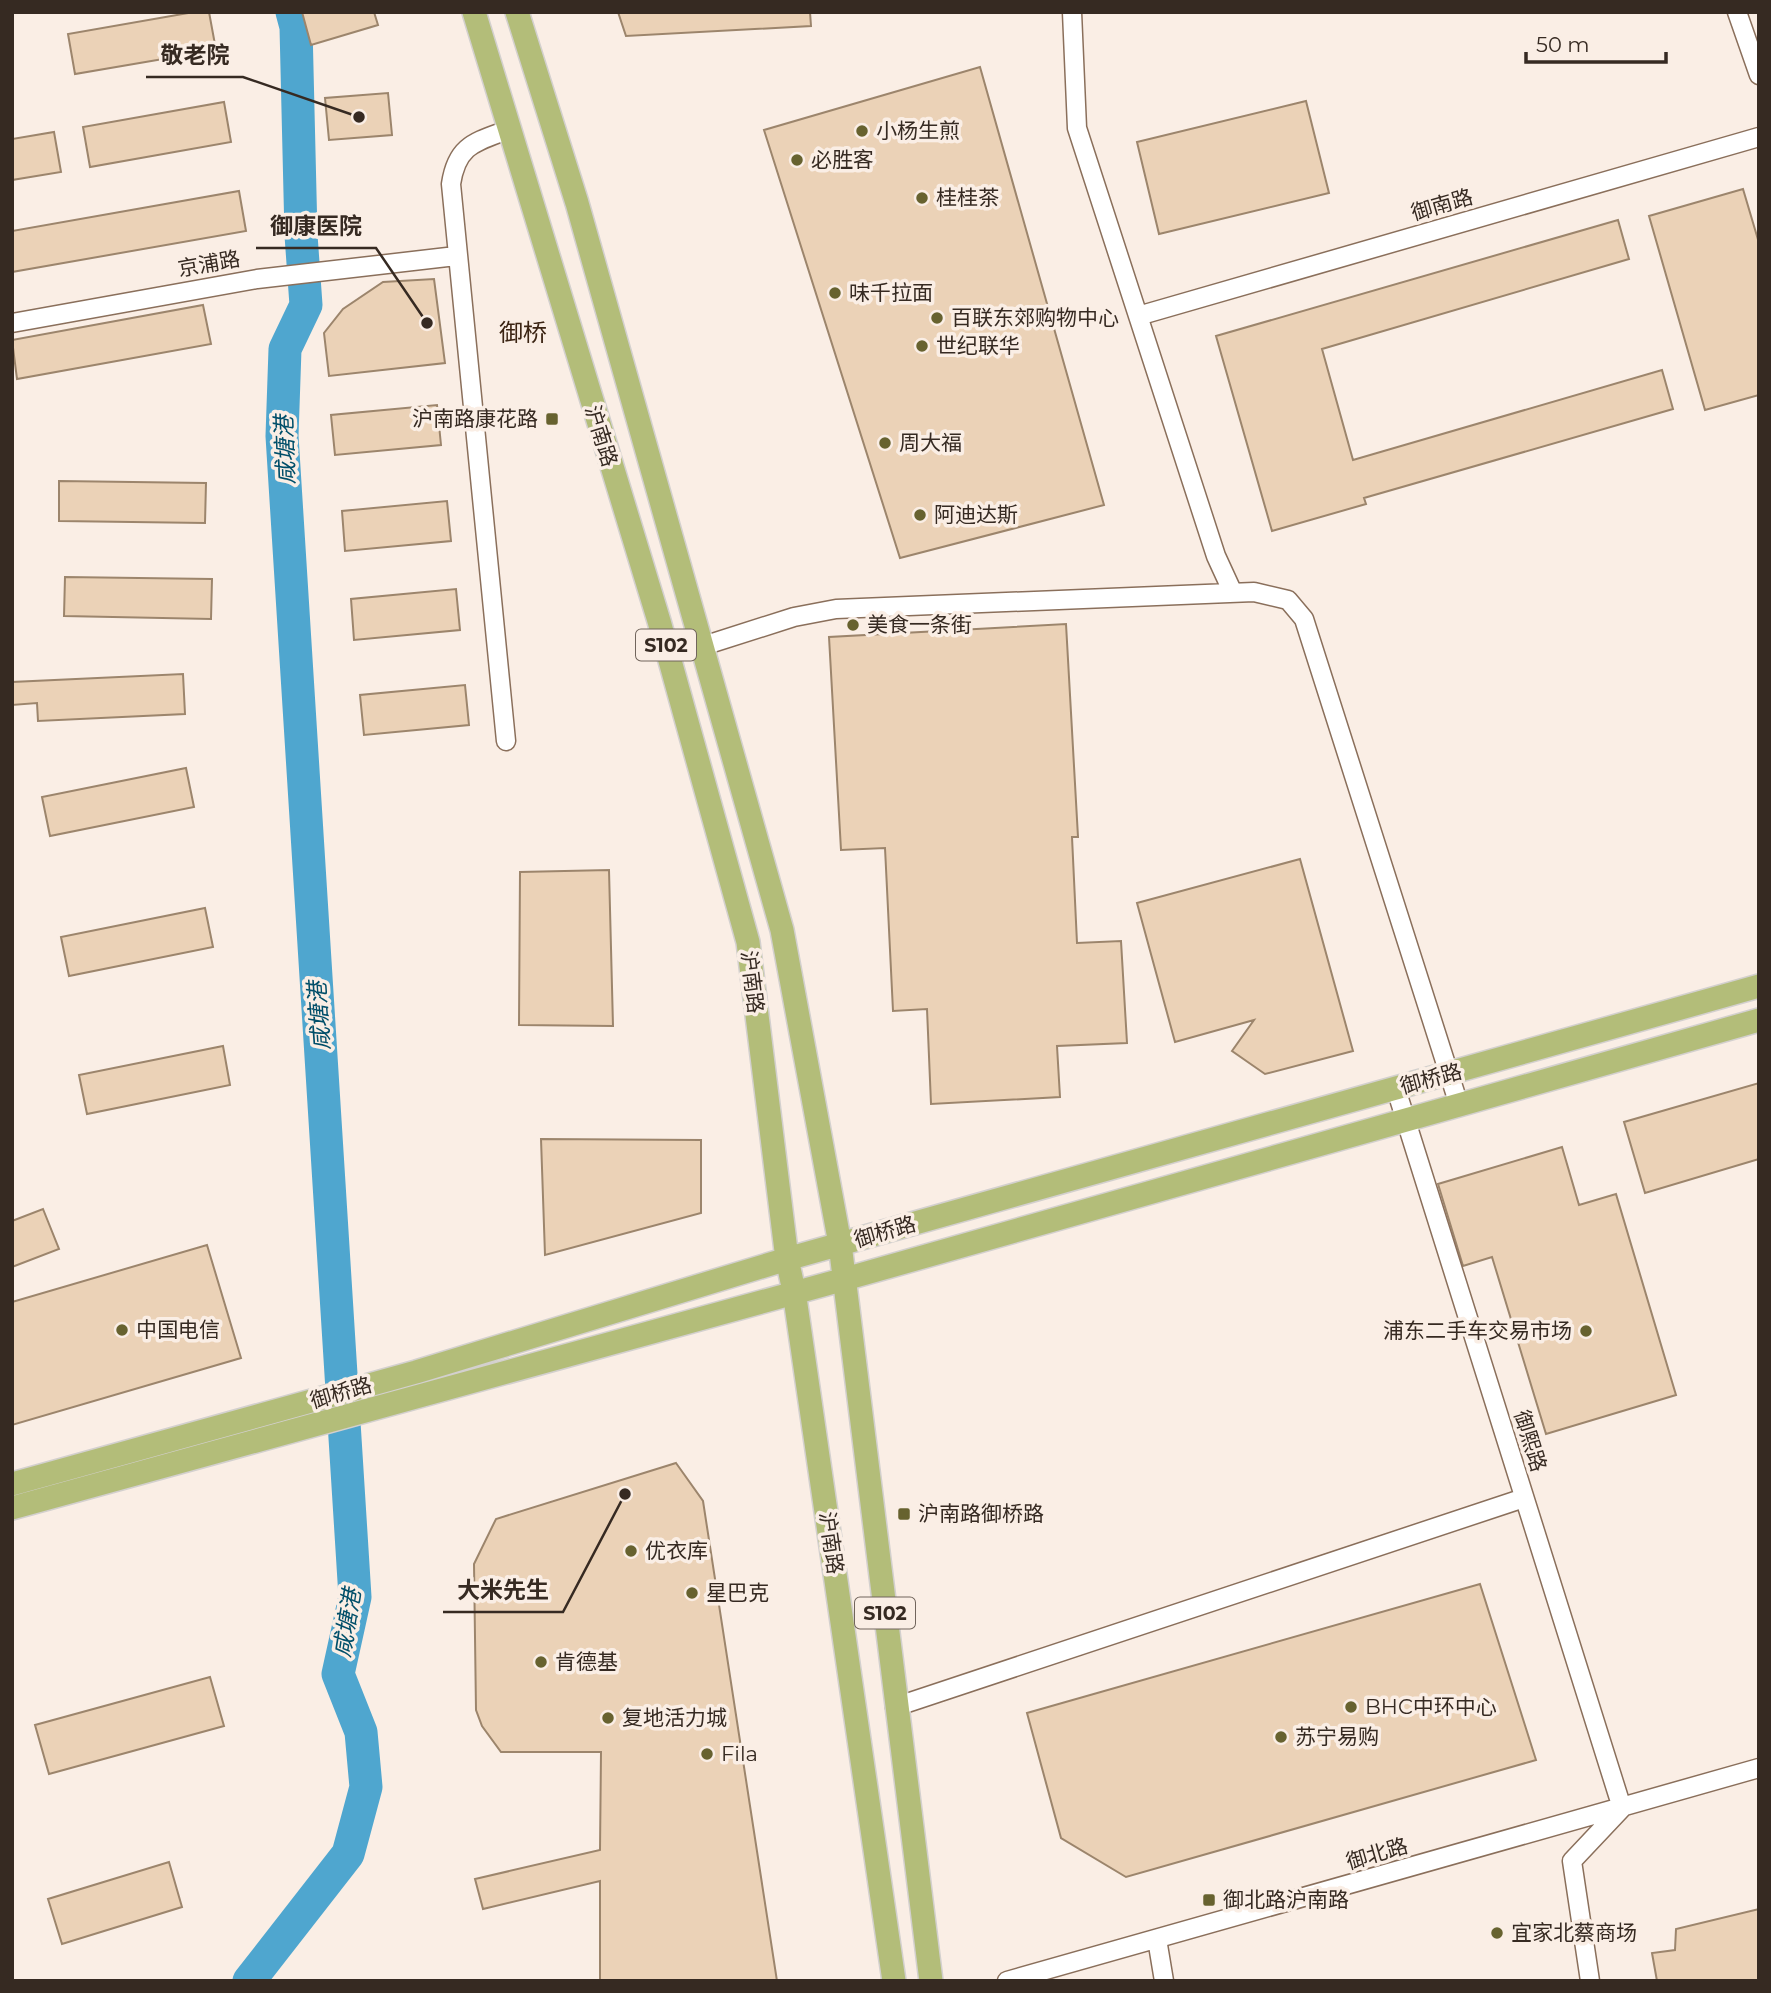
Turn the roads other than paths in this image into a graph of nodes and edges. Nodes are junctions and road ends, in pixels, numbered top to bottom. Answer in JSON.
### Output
{"nodes":[{"id":1,"x":474,"y":12,"type":"edge"},
{"id":2,"x":517,"y":12,"type":"edge"},
{"id":3,"x":1072,"y":12,"type":"edge"},
{"id":4,"x":1737,"y":12,"type":"edge"},
{"id":5,"x":1759,"y":75,"type":"edge"},
{"id":6,"x":510,"y":129,"type":"junction"},
{"id":7,"x":1759,"y":137,"type":"edge"},
{"id":8,"x":456,"y":256,"type":"junction"},
{"id":9,"x":1138,"y":316,"type":"junction"},
{"id":10,"x":12,"y":323,"type":"edge"},
{"id":11,"x":1233,"y":593,"type":"junction"},
{"id":12,"x":703,"y":646,"type":"junction"},
{"id":13,"x":506,"y":741,"type":"dead end"},
{"id":14,"x":1759,"y":986,"type":"edge"},
{"id":15,"x":1759,"y":1020,"type":"edge"},
{"id":16,"x":1450,"y":1075,"type":"junction"},
{"id":17,"x":1396,"y":1089,"type":"junction"},
{"id":18,"x":1460,"y":1105,"type":"junction"},
{"id":19,"x":1406,"y":1120,"type":"junction"},
{"id":20,"x":841,"y":1244,"type":"junction"},
{"id":21,"x":787,"y":1259,"type":"junction"},
{"id":22,"x":845,"y":1279,"type":"junction"},
{"id":23,"x":794,"y":1291,"type":"junction"},
{"id":24,"x":12,"y":1483,"type":"edge"},
{"id":25,"x":1524,"y":1498,"type":"junction"},
{"id":26,"x":12,"y":1508,"type":"edge"},
{"id":27,"x":895,"y":1707,"type":"junction"},
{"id":28,"x":1759,"y":1768,"type":"edge"},
{"id":29,"x":1622,"y":1808,"type":"junction"},
{"id":30,"x":1157,"y":1939,"type":"junction"},
{"id":31,"x":894,"y":1981,"type":"edge"},
{"id":32,"x":931,"y":1981,"type":"edge"},
{"id":33,"x":1007,"y":1981,"type":"edge"},
{"id":34,"x":1164,"y":1981,"type":"edge"},
{"id":35,"x":1590,"y":1981,"type":"edge"}],
"edges":[{"from":1,"to":6,"type":"main road","name":"沪南路","number":"S102"},
{"from":2,"to":12,"type":"main road","name":"沪南路","number":"S102"},
{"from":3,"to":9,"type":"street"},
{"from":4,"to":5,"type":"street"},
{"from":6,"to":8,"type":"street"},
{"from":6,"to":21,"type":"main road","name":"沪南路","number":"S102"},
{"from":7,"to":9,"type":"street","name":"御南路"},
{"from":8,"to":10,"type":"street","name":"京浦路"},
{"from":8,"to":13,"type":"street"},
{"from":9,"to":11,"type":"street"},
{"from":11,"to":12,"type":"street"},
{"from":11,"to":16,"type":"street"},
{"from":12,"to":20,"type":"main road","name":"沪南路","number":"S102"},
{"from":14,"to":16,"type":"main road","name":"御桥路"},
{"from":15,"to":18,"type":"main road","name":"御桥路"},
{"from":16,"to":17,"type":"main road","name":"御桥路"},
{"from":16,"to":18,"type":"street"},
{"from":17,"to":19,"type":"street","name":"御熙路"},
{"from":17,"to":20,"type":"main road","name":"御桥路"},
{"from":18,"to":19,"type":"main road","name":"御桥路"},
{"from":19,"to":22,"type":"main road","name":"御桥路"},
{"from":19,"to":25,"type":"street","name":"御熙路"},
{"from":20,"to":21,"type":"main road","name":"御桥路"},
{"from":20,"to":22,"type":"main road","name":"沪南路","number":"S102"},
{"from":21,"to":23,"type":"main road","name":"沪南路","number":"S102"},
{"from":21,"to":24,"type":"main road","name":"御桥路"},
{"from":22,"to":23,"type":"main road","name":"御桥路"},
{"from":22,"to":27,"type":"main road","name":"沪南路","number":"S102"},
{"from":23,"to":26,"type":"main road","name":"御桥路"},
{"from":23,"to":31,"type":"main road","name":"沪南路","number":"S102"},
{"from":25,"to":27,"type":"street"},
{"from":25,"to":29,"type":"street","name":"御熙路"},
{"from":27,"to":32,"type":"main road","name":"沪南路","number":"S102"},
{"from":28,"to":29,"type":"street","name":"御北路"},
{"from":29,"to":30,"type":"street","name":"御北路"},
{"from":29,"to":35,"type":"street"},
{"from":30,"to":33,"type":"street","name":"御北路"},
{"from":30,"to":34,"type":"street"}]}
